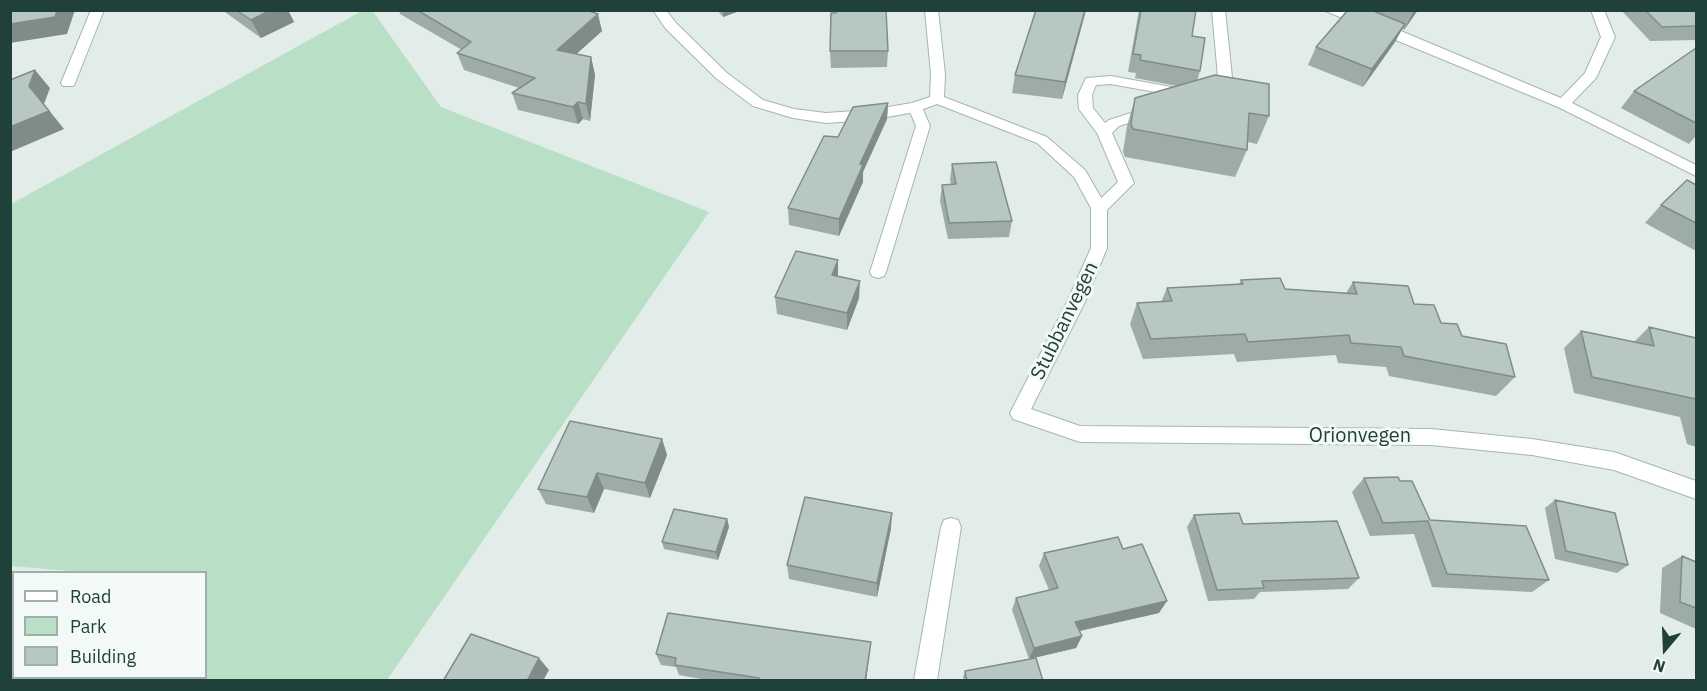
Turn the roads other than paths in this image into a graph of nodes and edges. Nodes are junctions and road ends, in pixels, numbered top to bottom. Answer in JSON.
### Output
{"nodes":[{"id":1,"x":98,"y":10,"type":"edge"},
{"id":2,"x":659,"y":10,"type":"edge"},
{"id":3,"x":930,"y":10,"type":"edge"},
{"id":4,"x":1218,"y":10,"type":"edge"},
{"id":5,"x":1329,"y":10,"type":"edge"},
{"id":6,"x":1597,"y":10,"type":"edge"},
{"id":7,"x":68,"y":83,"type":"dead end"},
{"id":8,"x":1203,"y":96,"type":"junction"},
{"id":9,"x":937,"y":99,"type":"junction"},
{"id":10,"x":1563,"y":104,"type":"junction"},
{"id":11,"x":915,"y":107,"type":"junction"},
{"id":12,"x":1104,"y":132,"type":"junction"},
{"id":13,"x":1696,"y":171,"type":"edge"},
{"id":14,"x":1099,"y":208,"type":"junction"},
{"id":15,"x":878,"y":272,"type":"dead end"},
{"id":16,"x":1020,"y":413,"type":"joint"},
{"id":17,"x":1696,"y":490,"type":"edge"},
{"id":18,"x":951,"y":527,"type":"dead end"},
{"id":19,"x":925,"y":681,"type":"edge"}],
"edges":[{"from":1,"to":7,"type":"street"},
{"from":2,"to":11,"type":"street"},
{"from":3,"to":9,"type":"street"},
{"from":4,"to":8,"type":"street"},
{"from":5,"to":10,"type":"street"},
{"from":6,"to":10,"type":"street"},
{"from":8,"to":12,"type":"street"},
{"from":8,"to":12,"type":"street"},
{"from":9,"to":11,"type":"street"},
{"from":9,"to":14,"type":"street","name":"Stubbanvegen"},
{"from":10,"to":13,"type":"street"},
{"from":11,"to":15,"type":"street"},
{"from":12,"to":14,"type":"street"},
{"from":14,"to":16,"type":"street","name":"Stubbanvegen"},
{"from":16,"to":17,"type":"street","name":"Orionvegen"},
{"from":18,"to":19,"type":"street"}]}
